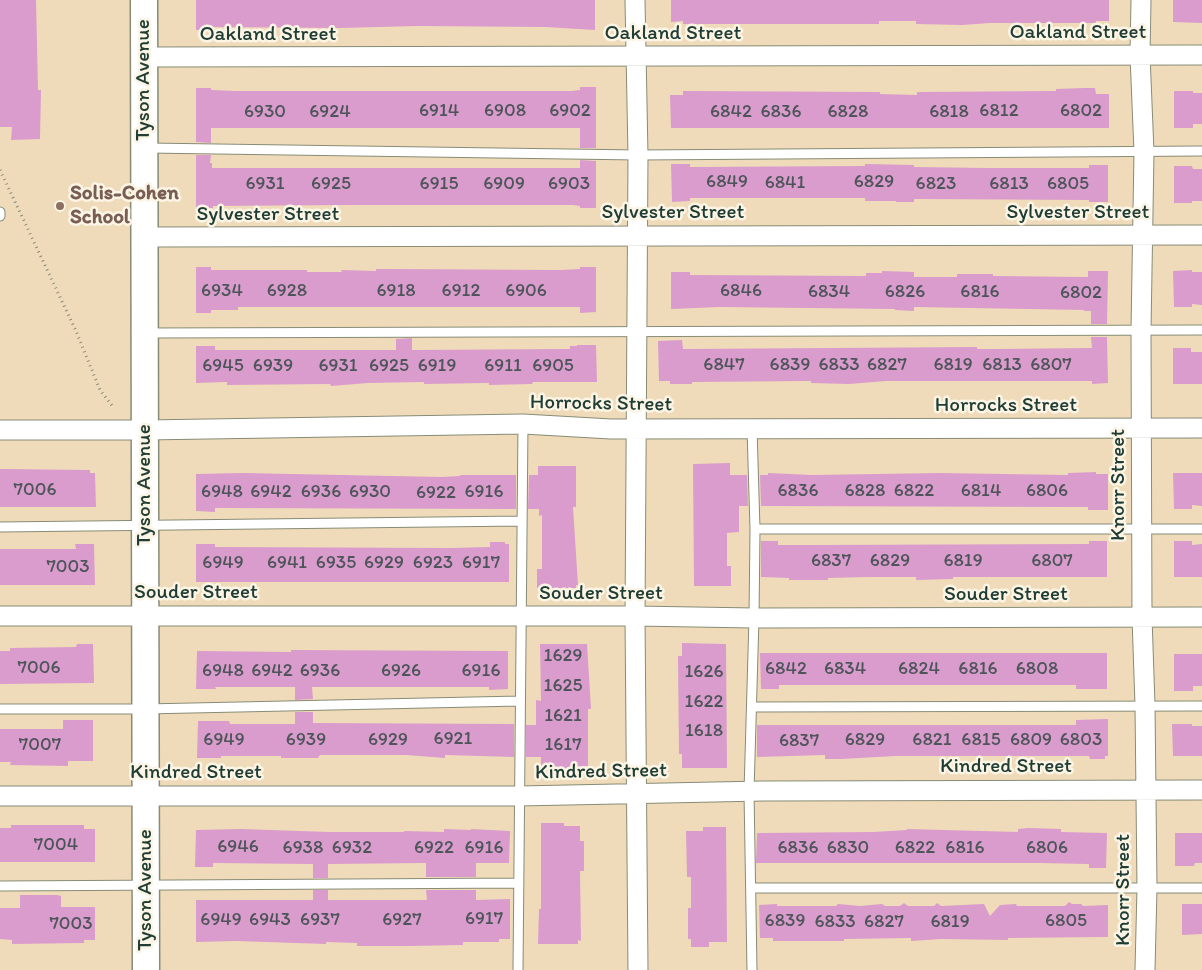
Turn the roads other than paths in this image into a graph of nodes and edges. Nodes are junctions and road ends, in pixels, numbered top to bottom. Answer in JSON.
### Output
{"nodes":[{"id":1,"x":144,"y":0,"type":"edge"},
{"id":2,"x":635,"y":0,"type":"edge"},
{"id":3,"x":1141,"y":0,"type":"edge"},
{"id":4,"x":1140,"y":55,"type":"junction"},
{"id":5,"x":1202,"y":55,"type":"edge"},
{"id":6,"x":144,"y":57,"type":"junction"},
{"id":7,"x":637,"y":57,"type":"junction"},
{"id":8,"x":144,"y":148,"type":"junction"},
{"id":9,"x":1202,"y":151,"type":"edge"},
{"id":10,"x":1144,"y":152,"type":"junction"},
{"id":11,"x":638,"y":155,"type":"junction"},
{"id":12,"x":0,"y":212,"type":"edge"},
{"id":13,"x":0,"y":216,"type":"edge"},
{"id":14,"x":1142,"y":235,"type":"junction"},
{"id":15,"x":1202,"y":235,"type":"edge"},
{"id":16,"x":636,"y":236,"type":"junction"},
{"id":17,"x":144,"y":237,"type":"junction"},
{"id":18,"x":1141,"y":330,"type":"junction"},
{"id":19,"x":1202,"y":330,"type":"edge"},
{"id":20,"x":636,"y":332,"type":"junction"},
{"id":21,"x":144,"y":333,"type":"junction"},
{"id":22,"x":522,"y":424,"type":"junction"},
{"id":23,"x":752,"y":428,"type":"junction"},
{"id":24,"x":1141,"y":428,"type":"junction"},
{"id":25,"x":1202,"y":428,"type":"edge"},
{"id":26,"x":636,"y":429,"type":"junction"},
{"id":27,"x":0,"y":430,"type":"edge"},
{"id":28,"x":145,"y":430,"type":"junction"},
{"id":29,"x":522,"y":521,"type":"junction"},
{"id":30,"x":145,"y":526,"type":"junction"},
{"id":31,"x":0,"y":527,"type":"edge"},
{"id":32,"x":754,"y":529,"type":"junction"},
{"id":33,"x":1202,"y":529,"type":"edge"},
{"id":34,"x":1142,"y":530,"type":"junction"},
{"id":35,"x":0,"y":616,"type":"edge"},
{"id":36,"x":145,"y":616,"type":"junction"},
{"id":37,"x":521,"y":616,"type":"junction"},
{"id":38,"x":635,"y":616,"type":"junction"},
{"id":39,"x":1142,"y":617,"type":"junction"},
{"id":40,"x":1202,"y":617,"type":"edge"},
{"id":41,"x":754,"y":618,"type":"junction"},
{"id":42,"x":520,"y":701,"type":"junction"},
{"id":43,"x":1145,"y":705,"type":"junction"},
{"id":44,"x":1202,"y":706,"type":"edge"},
{"id":45,"x":752,"y":707,"type":"junction"},
{"id":46,"x":0,"y":709,"type":"edge"},
{"id":47,"x":145,"y":709,"type":"junction"},
{"id":48,"x":1146,"y":789,"type":"junction"},
{"id":49,"x":1202,"y":790,"type":"edge"},
{"id":50,"x":749,"y":792,"type":"junction"},
{"id":51,"x":637,"y":793,"type":"junction"},
{"id":52,"x":146,"y":795,"type":"junction"},
{"id":53,"x":0,"y":796,"type":"edge"},
{"id":54,"x":519,"y":796,"type":"junction"},
{"id":55,"x":518,"y":883,"type":"junction"},
{"id":56,"x":145,"y":885,"type":"junction"},
{"id":57,"x":0,"y":886,"type":"edge"},
{"id":58,"x":751,"y":888,"type":"junction"},
{"id":59,"x":1147,"y":888,"type":"junction"},
{"id":60,"x":1202,"y":888,"type":"edge"},
{"id":61,"x":146,"y":970,"type":"edge"},
{"id":62,"x":518,"y":970,"type":"edge"},
{"id":63,"x":638,"y":970,"type":"edge"},
{"id":64,"x":752,"y":970,"type":"edge"},
{"id":65,"x":1145,"y":970,"type":"edge"}],
"edges":[{"from":1,"to":6,"type":"street","name":"Tyson Avenue"},
{"from":2,"to":7,"type":"street"},
{"from":3,"to":4,"type":"street","name":"Knorr Street"},
{"from":4,"to":5,"type":"street","name":"Oakland Street"},
{"from":4,"to":7,"type":"street","name":"Oakland Street"},
{"from":4,"to":10,"type":"street","name":"Knorr Street"},
{"from":6,"to":7,"type":"street","name":"Oakland Street"},
{"from":6,"to":8,"type":"street","name":"Tyson Avenue"},
{"from":7,"to":11,"type":"street"},
{"from":8,"to":11,"type":"lane"},
{"from":8,"to":17,"type":"street","name":"Tyson Avenue"},
{"from":9,"to":10,"type":"lane"},
{"from":10,"to":11,"type":"lane"},
{"from":10,"to":14,"type":"street","name":"Knorr Street"},
{"from":11,"to":16,"type":"street"},
{"from":12,"to":13,"type":"lane"},
{"from":14,"to":15,"type":"street","name":"Sylvester Street"},
{"from":14,"to":16,"type":"street","name":"Sylvester Street"},
{"from":14,"to":18,"type":"street","name":"Knorr Street"},
{"from":16,"to":17,"type":"street","name":"Sylvester Street"},
{"from":16,"to":20,"type":"street"},
{"from":17,"to":21,"type":"street","name":"Tyson Avenue"},
{"from":18,"to":19,"type":"lane"},
{"from":18,"to":20,"type":"lane"},
{"from":18,"to":24,"type":"street","name":"Knorr Street"},
{"from":20,"to":21,"type":"lane"},
{"from":20,"to":26,"type":"street"},
{"from":21,"to":28,"type":"street","name":"Tyson Avenue"},
{"from":22,"to":26,"type":"street","name":"Horrocks Street"},
{"from":22,"to":28,"type":"street","name":"Horrocks Street"},
{"from":22,"to":29,"type":"lane"},
{"from":23,"to":24,"type":"street","name":"Horrocks Street"},
{"from":23,"to":26,"type":"street","name":"Horrocks Street"},
{"from":23,"to":32,"type":"lane"},
{"from":24,"to":25,"type":"street","name":"Horrocks Street"},
{"from":24,"to":34,"type":"street","name":"Knorr Street"},
{"from":26,"to":38,"type":"street"},
{"from":27,"to":28,"type":"street","name":"Horrocks Street"},
{"from":28,"to":30,"type":"street","name":"Tyson Avenue"},
{"from":29,"to":30,"type":"lane"},
{"from":29,"to":37,"type":"lane"},
{"from":30,"to":31,"type":"lane"},
{"from":30,"to":36,"type":"street","name":"Tyson Avenue"},
{"from":32,"to":34,"type":"lane"},
{"from":32,"to":41,"type":"lane"},
{"from":33,"to":34,"type":"lane"},
{"from":34,"to":39,"type":"street","name":"Knorr Street"},
{"from":35,"to":36,"type":"street","name":"Souder Street"},
{"from":36,"to":37,"type":"street","name":"Souder Street"},
{"from":36,"to":47,"type":"street","name":"Tyson Avenue"},
{"from":37,"to":38,"type":"street","name":"Souder Street"},
{"from":37,"to":42,"type":"lane"},
{"from":38,"to":41,"type":"street","name":"Souder Street"},
{"from":38,"to":51,"type":"street"},
{"from":39,"to":40,"type":"street","name":"Souder Street"},
{"from":39,"to":41,"type":"street","name":"Souder Street"},
{"from":39,"to":43,"type":"street","name":"Knorr Street"},
{"from":41,"to":45,"type":"lane"},
{"from":42,"to":47,"type":"lane"},
{"from":42,"to":54,"type":"lane"},
{"from":43,"to":44,"type":"lane"},
{"from":43,"to":45,"type":"lane"},
{"from":43,"to":48,"type":"street","name":"Knorr Street"},
{"from":45,"to":50,"type":"lane"},
{"from":46,"to":47,"type":"lane"},
{"from":47,"to":52,"type":"street","name":"Tyson Avenue"},
{"from":48,"to":49,"type":"street","name":"Kindred Street"},
{"from":48,"to":50,"type":"street","name":"Kindred Street"},
{"from":48,"to":59,"type":"street","name":"Knorr Street"},
{"from":50,"to":51,"type":"street","name":"Kindred Street"},
{"from":50,"to":58,"type":"lane"},
{"from":51,"to":54,"type":"street","name":"Kindred Street"},
{"from":51,"to":63,"type":"street"},
{"from":52,"to":53,"type":"street","name":"Kindred Street"},
{"from":52,"to":54,"type":"street","name":"Kindred Street"},
{"from":52,"to":56,"type":"street","name":"Tyson Avenue"},
{"from":54,"to":55,"type":"lane"},
{"from":55,"to":56,"type":"lane"},
{"from":55,"to":62,"type":"lane"},
{"from":56,"to":57,"type":"lane"},
{"from":56,"to":61,"type":"street","name":"Tyson Avenue"},
{"from":58,"to":59,"type":"lane"},
{"from":58,"to":64,"type":"lane"},
{"from":59,"to":60,"type":"lane"},
{"from":59,"to":65,"type":"street","name":"Knorr Street"}]}
